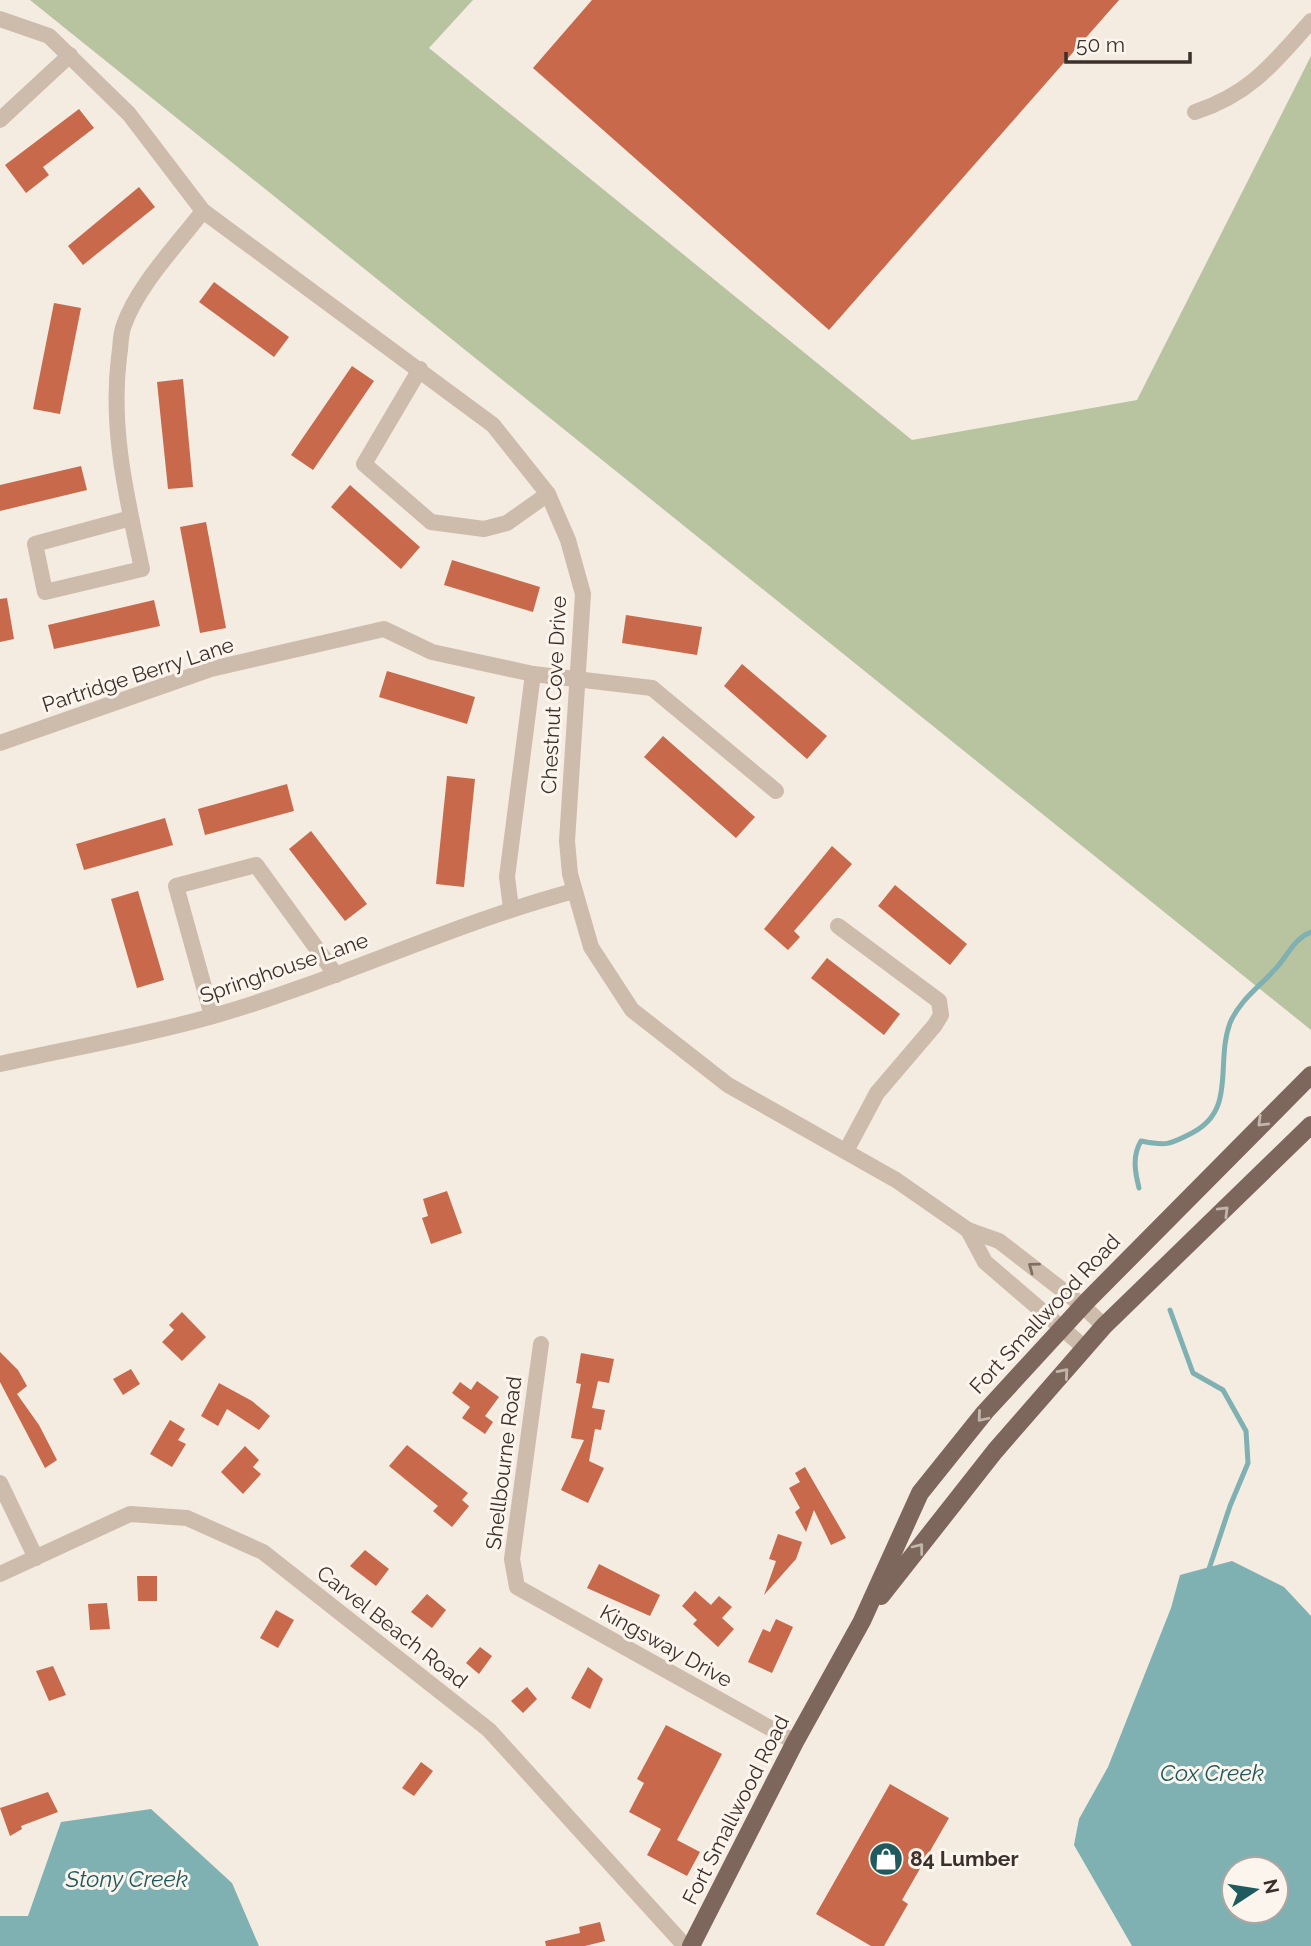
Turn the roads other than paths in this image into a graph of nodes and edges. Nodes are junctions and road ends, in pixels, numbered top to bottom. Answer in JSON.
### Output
{"nodes":[{"id":1,"x":0,"y":19,"type":"edge"},
{"id":2,"x":1311,"y":20,"type":"edge"},
{"id":3,"x":70,"y":55,"type":"junction"},
{"id":4,"x":1195,"y":112,"type":"dead end"},
{"id":5,"x":0,"y":120,"type":"edge"},
{"id":6,"x":203,"y":211,"type":"junction"},
{"id":7,"x":420,"y":369,"type":"junction"},
{"id":8,"x":548,"y":494,"type":"junction"},
{"id":9,"x":131,"y":518,"type":"junction"},
{"id":10,"x":533,"y":674,"type":"junction"},
{"id":11,"x":579,"y":679,"type":"junction"},
{"id":12,"x":0,"y":744,"type":"edge"},
{"id":13,"x":776,"y":791,"type":"dead end"},
{"id":14,"x":575,"y":891,"type":"junction"},
{"id":15,"x":511,"y":908,"type":"junction"},
{"id":16,"x":838,"y":926,"type":"dead end"},
{"id":17,"x":336,"y":975,"type":"junction"},
{"id":18,"x":212,"y":1016,"type":"junction"},
{"id":19,"x":0,"y":1064,"type":"edge"},
{"id":20,"x":1311,"y":1074,"type":"edge"},
{"id":21,"x":1311,"y":1125,"type":"edge"},
{"id":22,"x":846,"y":1150,"type":"junction"},
{"id":23,"x":968,"y":1230,"type":"junction"},
{"id":24,"x":1083,"y":1306,"type":"junction"},
{"id":25,"x":1104,"y":1326,"type":"junction"},
{"id":26,"x":1063,"y":1329,"type":"junction"},
{"id":27,"x":541,"y":1344,"type":"dead end"},
{"id":28,"x":1085,"y":1348,"type":"junction"},
{"id":29,"x":0,"y":1483,"type":"edge"},
{"id":30,"x":36,"y":1558,"type":"junction"},
{"id":31,"x":0,"y":1574,"type":"edge"},
{"id":32,"x":517,"y":1587,"type":"joint"},
{"id":33,"x":862,"y":1621,"type":"junction"},
{"id":34,"x":795,"y":1742,"type":"junction"},
{"id":35,"x":685,"y":1946,"type":"edge"},
{"id":36,"x":691,"y":1946,"type":"edge"}],
"edges":[{"from":1,"to":3,"type":"street","name":"Chestnut Cove Drive"},
{"from":2,"to":4,"type":"street"},
{"from":3,"to":5,"type":"street"},
{"from":3,"to":6,"type":"street","name":"Chestnut Cove Drive"},
{"from":6,"to":7,"type":"street","name":"Chestnut Cove Drive"},
{"from":6,"to":9,"type":"street"},
{"from":7,"to":8,"type":"street","name":"Chestnut Cove Drive"},
{"from":7,"to":8,"type":"street"},
{"from":8,"to":11,"type":"street","name":"Chestnut Cove Drive"},
{"from":9,"to":9,"type":"street"},
{"from":10,"to":11,"type":"street","name":"Partridge Berry Lane"},
{"from":10,"to":12,"type":"street","name":"Partridge Berry Lane"},
{"from":10,"to":15,"type":"street"},
{"from":11,"to":13,"type":"street","name":"Partridge Berry Lane"},
{"from":11,"to":14,"type":"street","name":"Chestnut Cove Drive"},
{"from":14,"to":15,"type":"street","name":"Springhouse Lane"},
{"from":14,"to":22,"type":"street","name":"Chestnut Cove Drive"},
{"from":15,"to":17,"type":"street","name":"Springhouse Lane"},
{"from":16,"to":22,"type":"street"},
{"from":17,"to":18,"type":"street","name":"Springhouse Lane"},
{"from":17,"to":18,"type":"street"},
{"from":18,"to":19,"type":"street","name":"Springhouse Lane"},
{"from":20,"to":24,"type":"main road","name":"Fort Smallwood Road","one_way":true},
{"from":25,"to":21,"type":"main road","name":"Fort Smallwood Road","one_way":true},
{"from":22,"to":23,"type":"street","name":"Chestnut Cove Drive"},
{"from":24,"to":23,"type":"street","name":"Chestnut Cove Drive","one_way":true},
{"from":23,"to":26,"type":"street","name":"Chestnut Cove Drive"},
{"from":24,"to":25,"type":"street","name":"Chestnut Cove Drive"},
{"from":24,"to":26,"type":"main road","name":"Fort Smallwood Road"},
{"from":25,"to":28,"type":"main road","name":"Fort Smallwood Road"},
{"from":26,"to":28,"type":"street","name":"Chestnut Cove Drive"},
{"from":26,"to":33,"type":"main road","name":"Fort Smallwood Road","one_way":true},
{"from":27,"to":32,"type":"street","name":"Shellbourne Road"},
{"from":33,"to":28,"type":"main road","name":"Fort Smallwood Road","one_way":true},
{"from":29,"to":30,"type":"street"},
{"from":30,"to":31,"type":"street","name":"Carvel Beach Road"},
{"from":30,"to":35,"type":"street","name":"Carvel Beach Road"},
{"from":32,"to":34,"type":"street","name":"Kingsway Drive"},
{"from":33,"to":34,"type":"main road","name":"Fort Smallwood Road"},
{"from":34,"to":36,"type":"main road","name":"Fort Smallwood Road"}]}
